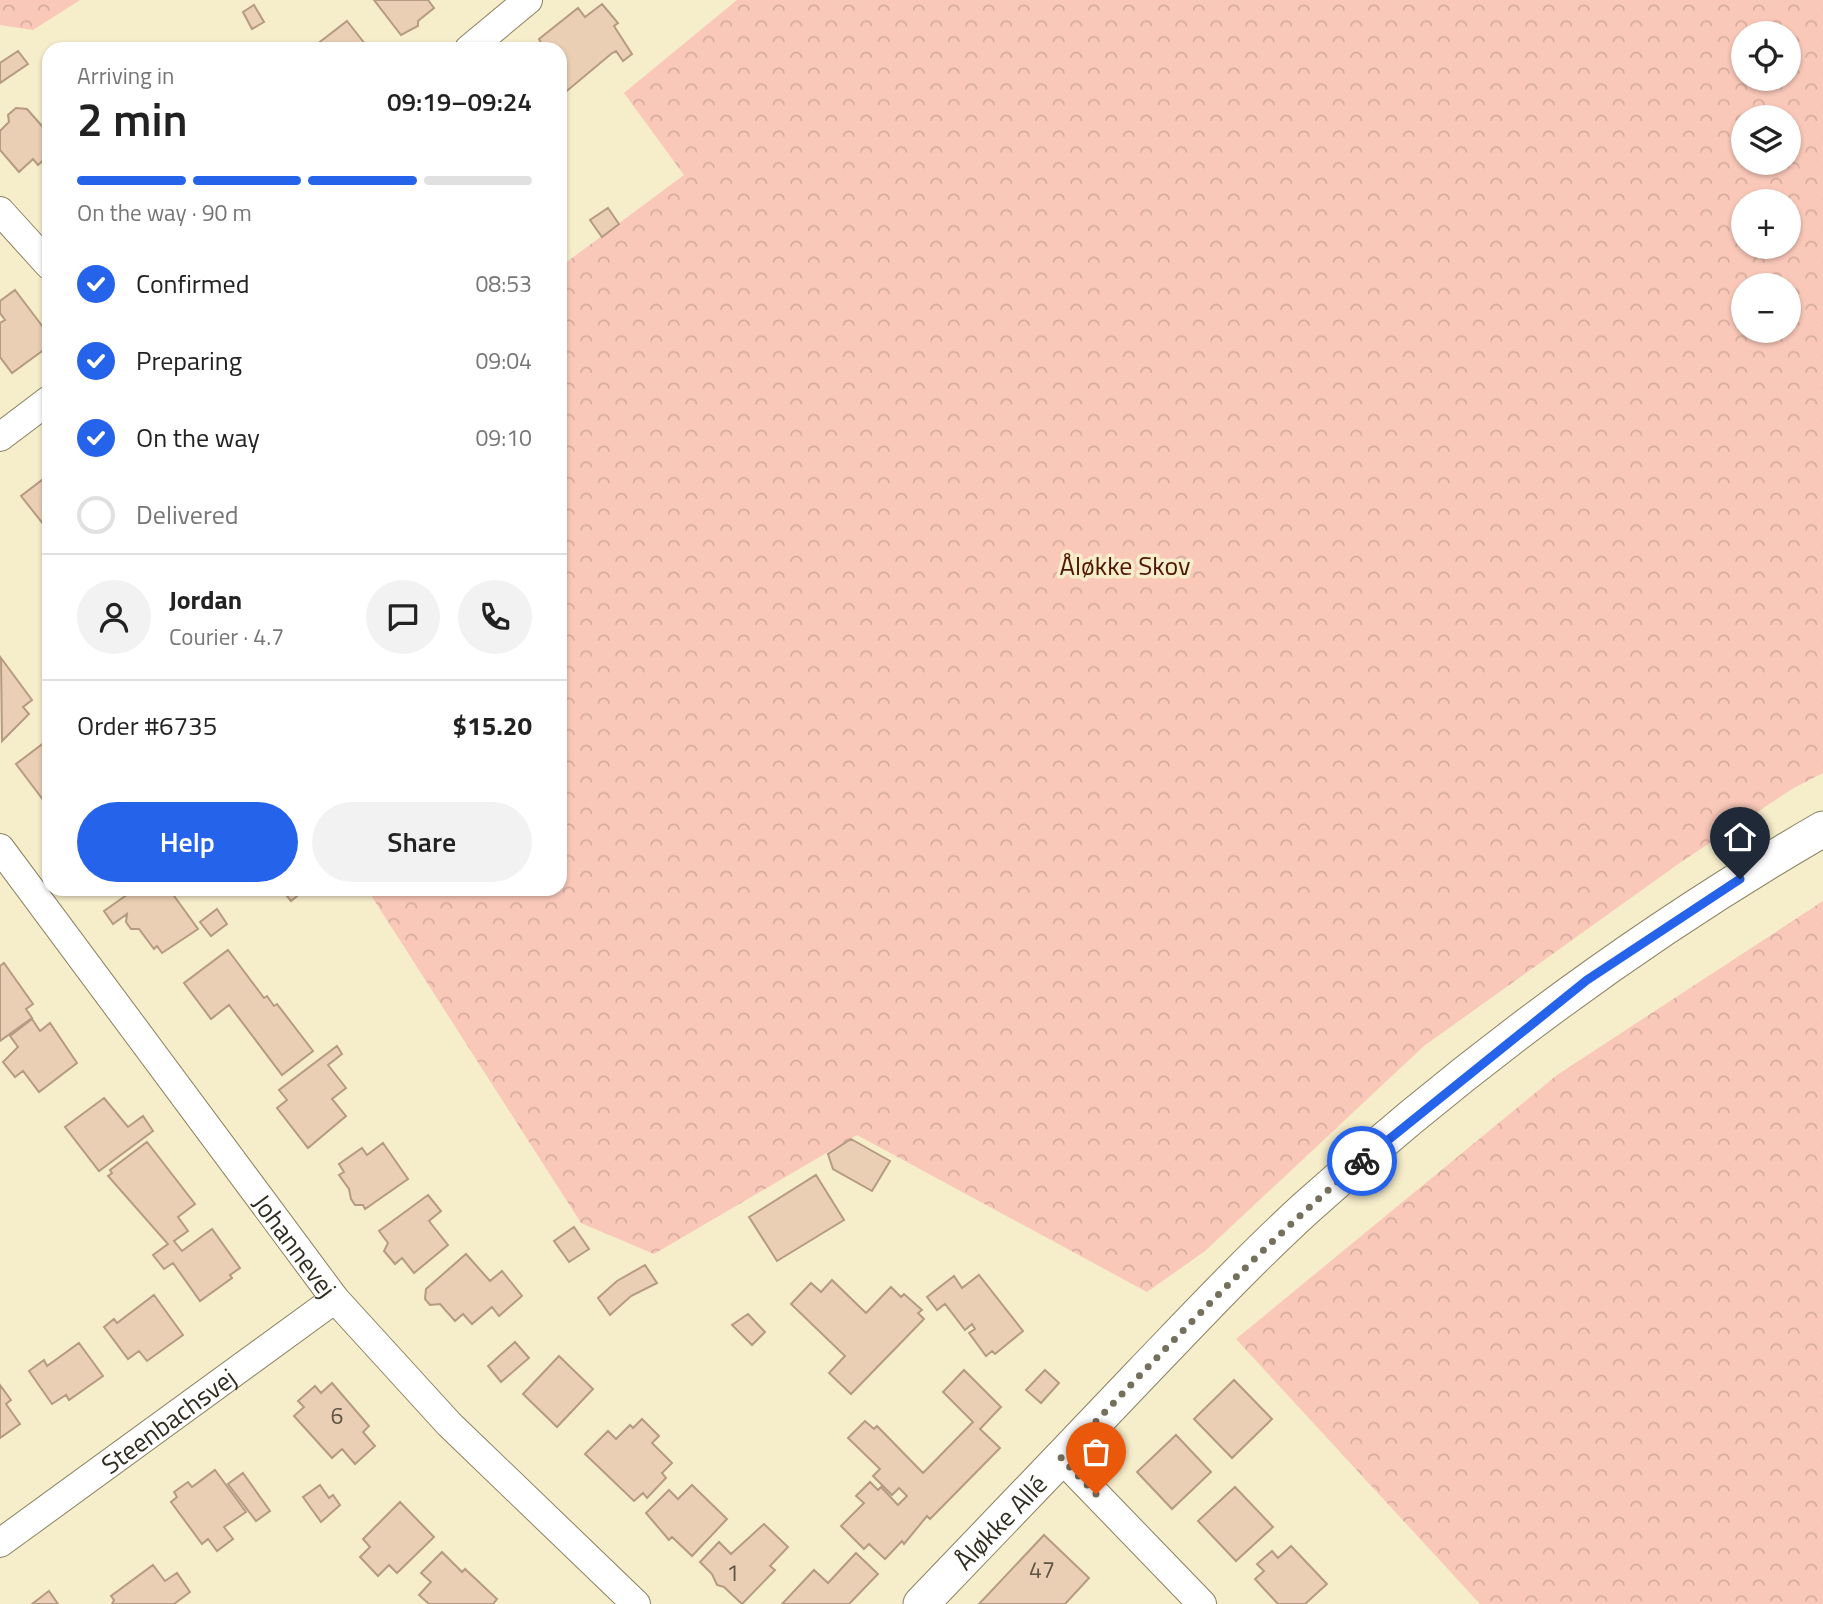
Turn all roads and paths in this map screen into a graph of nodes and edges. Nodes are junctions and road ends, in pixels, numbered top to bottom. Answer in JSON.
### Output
{"nodes":[{"id":1,"x":528,"y":0,"type":"edge"},
{"id":2,"x":477,"y":42,"type":"edge"},
{"id":3,"x":0,"y":211,"type":"edge"},
{"id":4,"x":42,"y":257,"type":"edge"},
{"id":5,"x":42,"y":405,"type":"edge"},
{"id":6,"x":0,"y":437,"type":"edge"},
{"id":7,"x":1823,"y":829,"type":"edge"},
{"id":8,"x":0,"y":848,"type":"edge"},
{"id":9,"x":335,"y":1298,"type":"junction"},
{"id":10,"x":1061,"y":1458,"type":"junction"},
{"id":11,"x":0,"y":1543,"type":"edge"},
{"id":12,"x":636,"y":1604,"type":"edge"},
{"id":13,"x":921,"y":1604,"type":"edge"},
{"id":14,"x":1202,"y":1604,"type":"edge"}],
"edges":[{"from":1,"to":2,"type":"street"},
{"from":3,"to":4,"type":"street"},
{"from":5,"to":6,"type":"street"},
{"from":7,"to":10,"type":"street","name":"Åløkke Allé"},
{"from":8,"to":9,"type":"street","name":"Johannevej"},
{"from":9,"to":11,"type":"street","name":"Steenbachsvej"},
{"from":9,"to":12,"type":"street","name":"Johannevej"},
{"from":10,"to":13,"type":"street","name":"Åløkke Allé"},
{"from":10,"to":14,"type":"street"}]}
